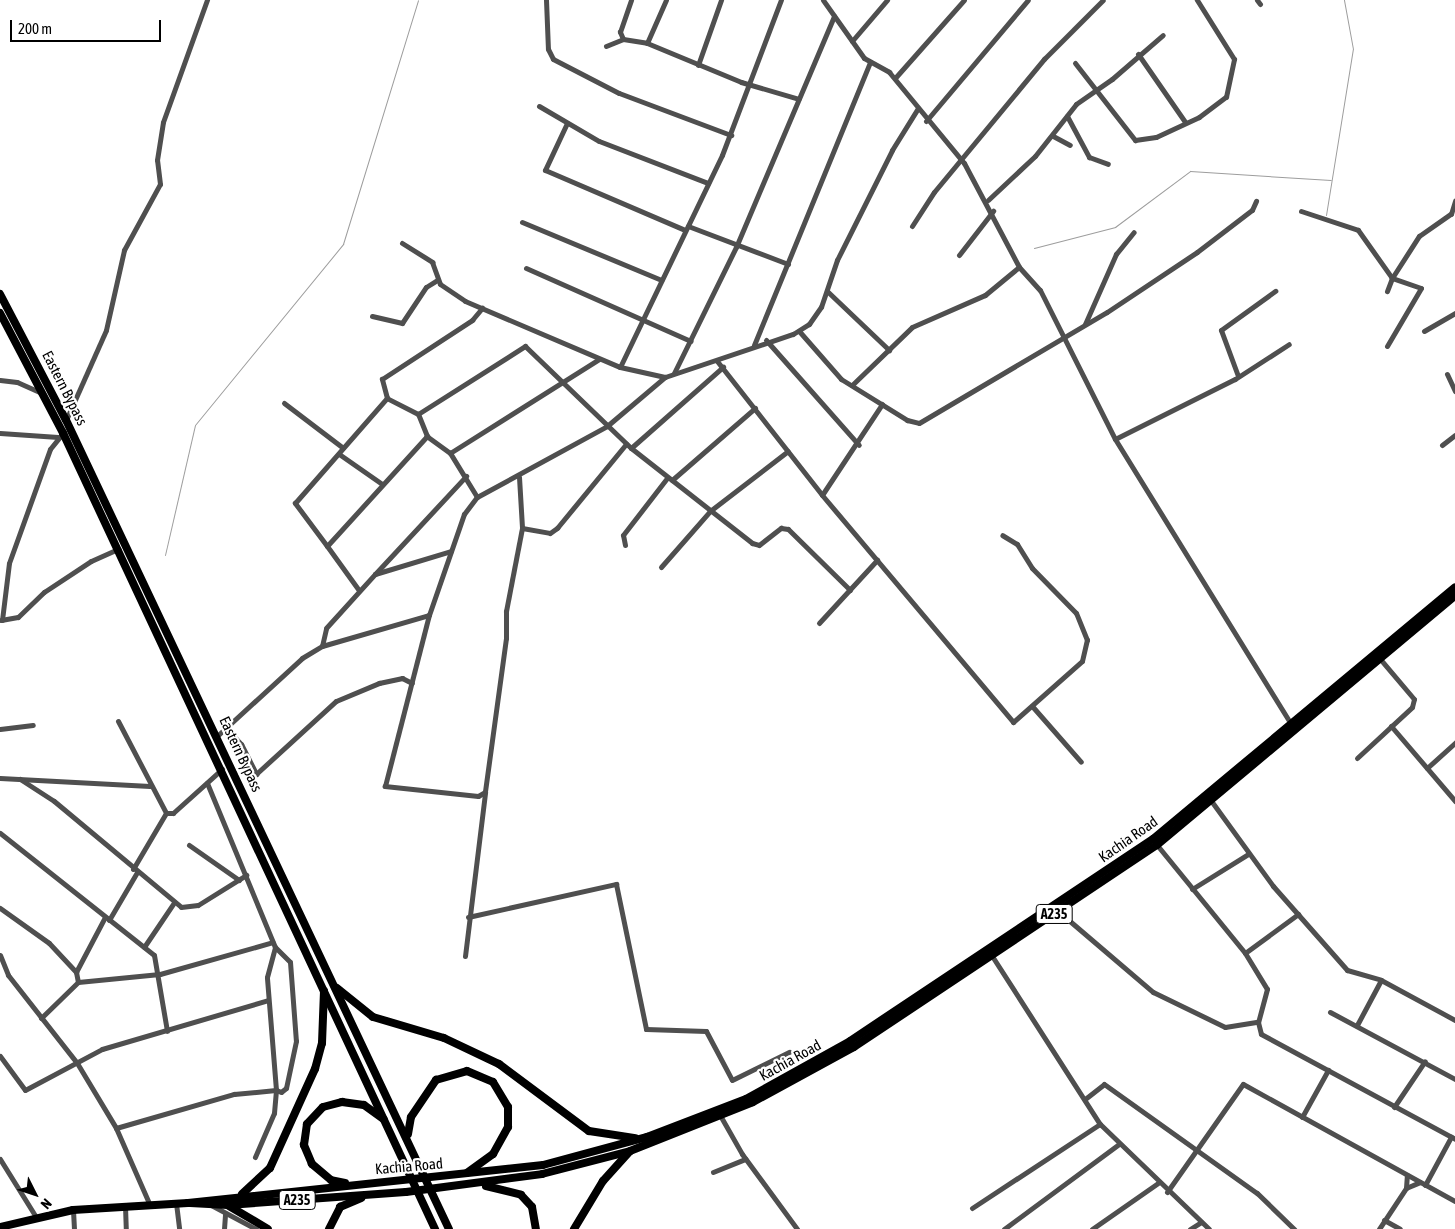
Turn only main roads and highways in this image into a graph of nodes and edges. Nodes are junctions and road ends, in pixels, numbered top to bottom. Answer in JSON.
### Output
{"nodes":[{"id":1,"x":0,"y":294,"type":"edge"},
{"id":2,"x":0,"y":312,"type":"edge"},
{"id":3,"x":1455,"y":587,"type":"edge"},
{"id":4,"x":1455,"y":596,"type":"edge"},
{"id":5,"x":959,"y":974,"type":"junction"},
{"id":6,"x":333,"y":984,"type":"junction"},
{"id":7,"x":324,"y":987,"type":"junction"},
{"id":8,"x":386,"y":1121,"type":"junction"},
{"id":9,"x":408,"y":1136,"type":"junction"},
{"id":10,"x":651,"y":1138,"type":"junction"},
{"id":11,"x":630,"y":1151,"type":"junction"},
{"id":12,"x":460,"y":1176,"type":"junction"},
{"id":13,"x":354,"y":1185,"type":"junction"},
{"id":14,"x":477,"y":1185,"type":"junction"},
{"id":15,"x":382,"y":1194,"type":"junction"},
{"id":16,"x":241,"y":1195,"type":"junction"},
{"id":17,"x":188,"y":1203,"type":"junction"},
{"id":18,"x":228,"y":1205,"type":"junction"},
{"id":19,"x":435,"y":1226,"type":"edge"},
{"id":20,"x":0,"y":1227,"type":"edge"},
{"id":21,"x":268,"y":1229,"type":"edge"},
{"id":22,"x":330,"y":1229,"type":"edge"},
{"id":23,"x":449,"y":1229,"type":"edge"},
{"id":24,"x":536,"y":1229,"type":"edge"},
{"id":25,"x":574,"y":1229,"type":"edge"}],
"edges":[{"from":1,"to":6,"type":"highway","name":"Eastern Bypass"},
{"from":2,"to":7,"type":"highway","name":"Eastern Bypass"},
{"from":3,"to":5,"type":"highway","name":"Kachia Road","number":"A235"},
{"from":4,"to":5,"type":"highway","name":"Kachia Road","number":"A235"},
{"from":5,"to":10,"type":"highway","name":"Kachia Road","number":"A235"},
{"from":5,"to":10,"type":"highway","name":"Kachia Road","number":"A235"},
{"from":6,"to":9,"type":"highway","name":"Eastern Bypass"},
{"from":6,"to":10,"type":"highway"},
{"from":7,"to":8,"type":"highway","name":"Eastern Bypass"},
{"from":7,"to":16,"type":"highway"},
{"from":8,"to":13,"type":"highway"},
{"from":8,"to":19,"type":"highway","name":"Eastern Bypass"},
{"from":9,"to":12,"type":"highway"},
{"from":9,"to":23,"type":"highway","name":"Eastern Bypass"},
{"from":10,"to":11,"type":"highway","name":"Kachia Road","number":"A235"},
{"from":10,"to":12,"type":"highway","name":"Kachia Road","number":"A235"},
{"from":11,"to":14,"type":"highway","name":"Kachia Road","number":"A235"},
{"from":11,"to":25,"type":"highway"},
{"from":12,"to":13,"type":"highway","name":"Kachia Road","number":"A235"},
{"from":13,"to":16,"type":"highway","name":"Kachia Road","number":"A235"},
{"from":14,"to":15,"type":"highway","number":"A235"},
{"from":14,"to":24,"type":"highway"},
{"from":15,"to":18,"type":"highway","number":"A235"},
{"from":15,"to":22,"type":"highway"},
{"from":16,"to":17,"type":"highway","name":"Kachia Road","number":"A235"},
{"from":17,"to":18,"type":"highway","number":"A235"},
{"from":17,"to":20,"type":"highway","name":"Kachia Road","number":"A235"},
{"from":18,"to":21,"type":"highway"}]}
